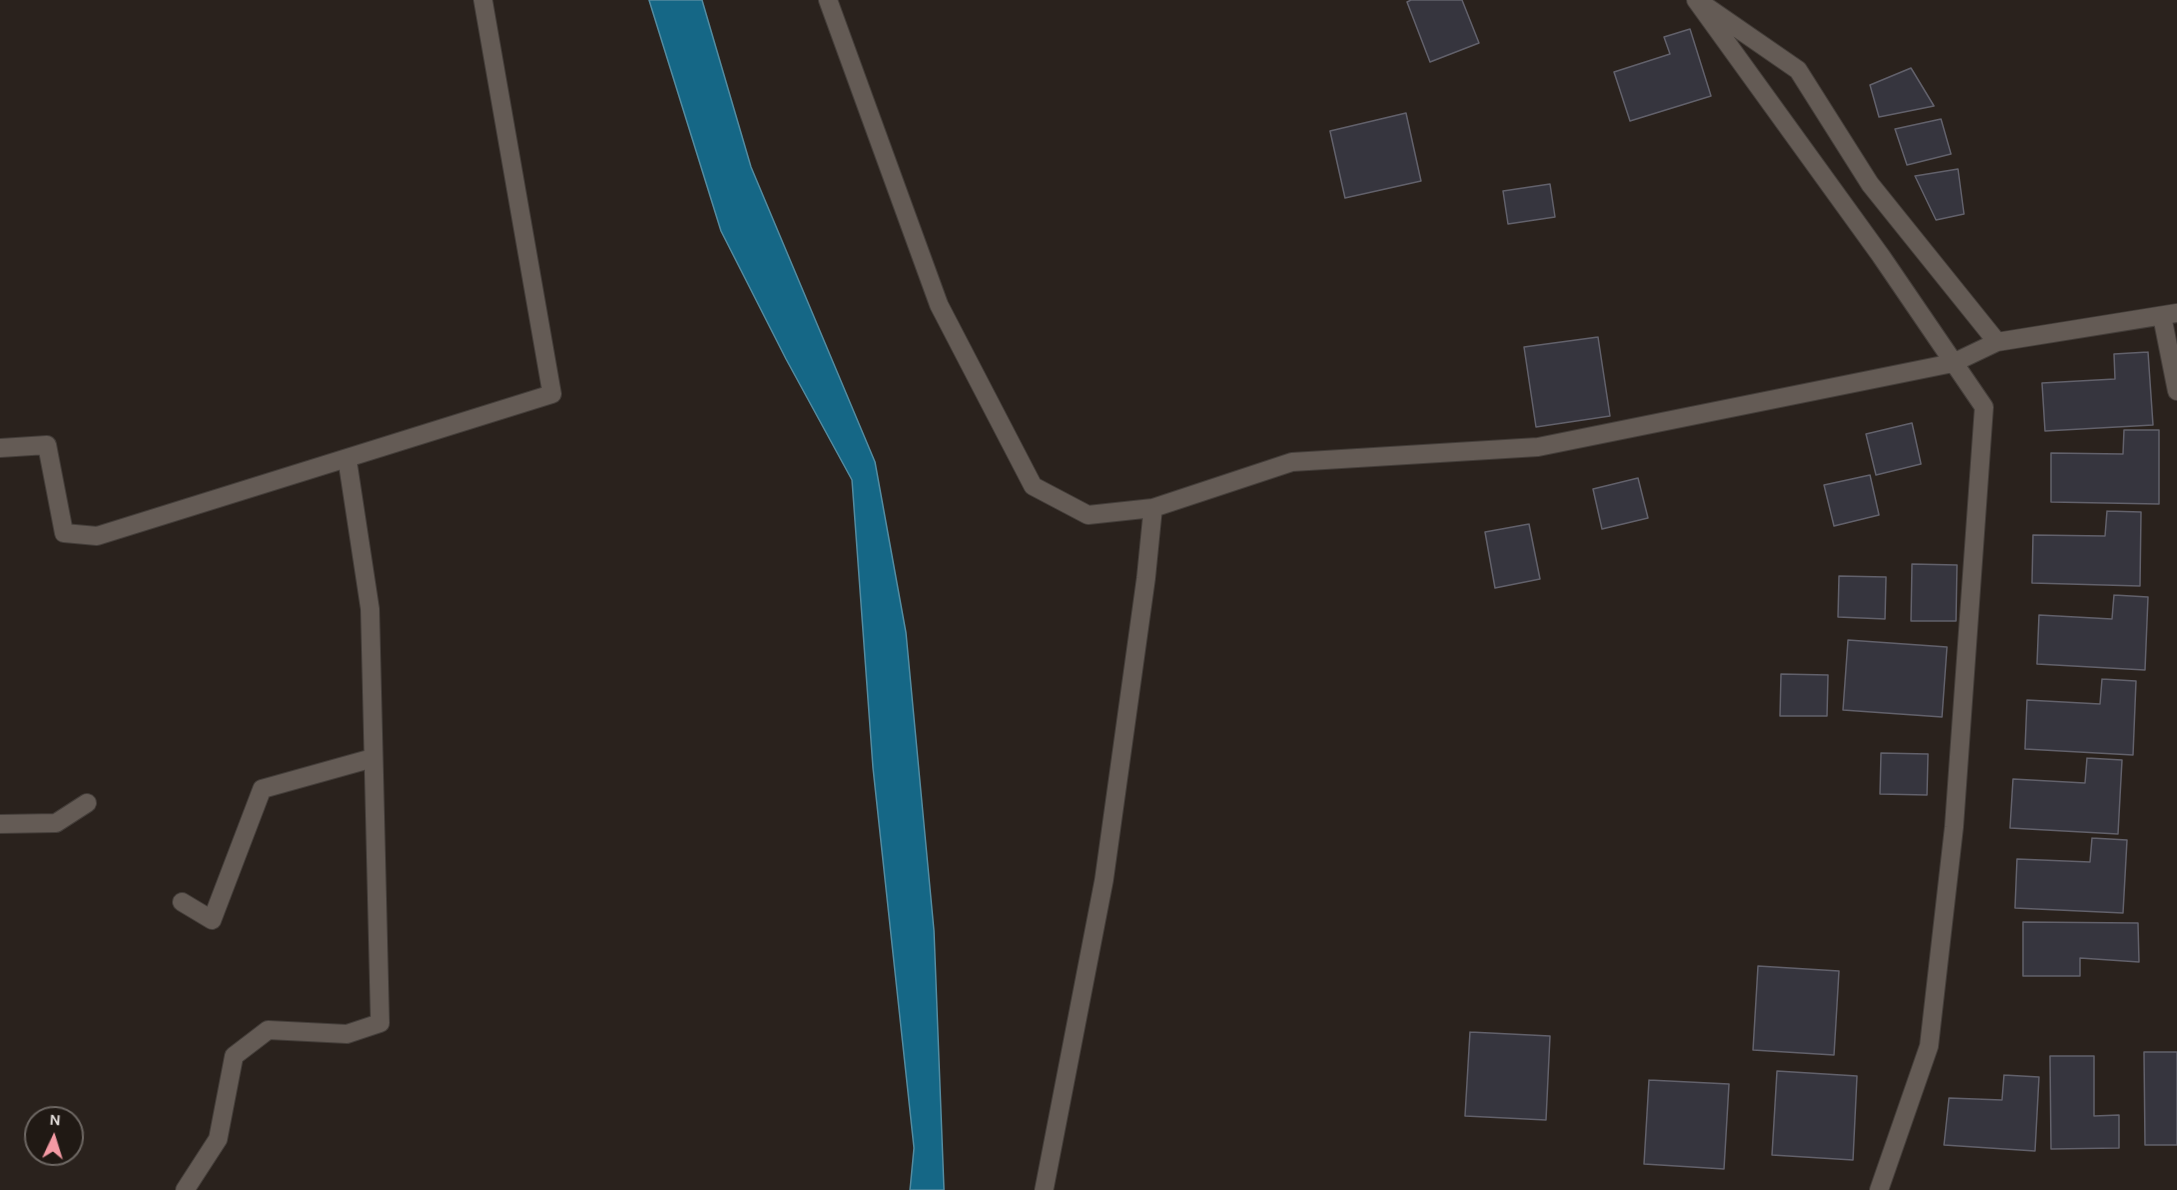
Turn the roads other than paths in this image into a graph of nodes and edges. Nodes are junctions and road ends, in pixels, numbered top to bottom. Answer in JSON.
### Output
{"nodes":[{"id":1,"x":483,"y":0,"type":"edge"},
{"id":2,"x":828,"y":0,"type":"edge"},
{"id":3,"x":1696,"y":0,"type":"edge"},
{"id":4,"x":2169,"y":315,"type":"edge"},
{"id":5,"x":1997,"y":342,"type":"junction"},
{"id":6,"x":1953,"y":363,"type":"junction"},
{"id":7,"x":2177,"y":391,"type":"edge"},
{"id":8,"x":0,"y":448,"type":"edge"},
{"id":9,"x":347,"y":458,"type":"junction"},
{"id":10,"x":1153,"y":508,"type":"junction"},
{"id":11,"x":373,"y":758,"type":"junction"},
{"id":12,"x":87,"y":803,"type":"dead end"},
{"id":13,"x":0,"y":824,"type":"edge"},
{"id":14,"x":182,"y":902,"type":"dead end"},
{"id":15,"x":184,"y":1190,"type":"edge"},
{"id":16,"x":1044,"y":1190,"type":"edge"},
{"id":17,"x":1879,"y":1190,"type":"edge"}],
"edges":[{"from":1,"to":9,"type":"street"},
{"from":2,"to":10,"type":"street"},
{"from":3,"to":5,"type":"street"},
{"from":3,"to":6,"type":"street"},
{"from":4,"to":5,"type":"street"},
{"from":4,"to":7,"type":"street"},
{"from":5,"to":6,"type":"street"},
{"from":6,"to":10,"type":"street"},
{"from":6,"to":17,"type":"street"},
{"from":8,"to":9,"type":"street"},
{"from":9,"to":11,"type":"street"},
{"from":10,"to":16,"type":"street"},
{"from":11,"to":14,"type":"street"},
{"from":11,"to":15,"type":"street"},
{"from":12,"to":13,"type":"street"}]}
